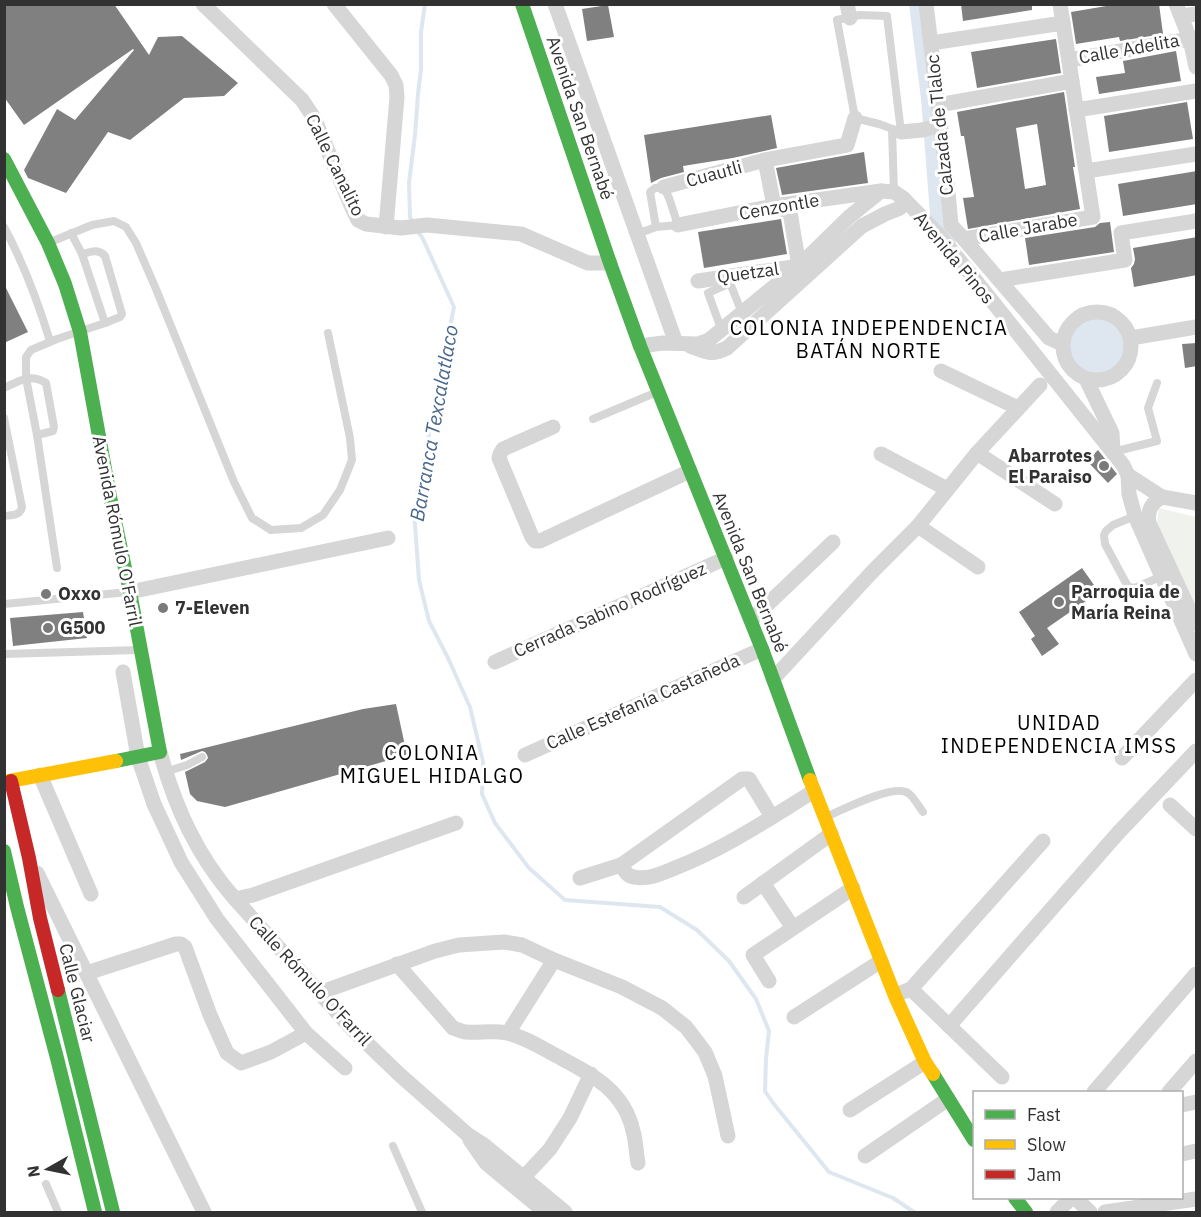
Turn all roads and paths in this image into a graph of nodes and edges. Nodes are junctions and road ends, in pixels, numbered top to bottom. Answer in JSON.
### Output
{"nodes":[{"id":1,"x":203,"y":4,"type":"edge"},
{"id":2,"x":334,"y":4,"type":"edge"},
{"id":3,"x":522,"y":4,"type":"edge"},
{"id":4,"x":555,"y":4,"type":"edge"},
{"id":5,"x":926,"y":4,"type":"edge"},
{"id":6,"x":1064,"y":5,"type":"edge"},
{"id":7,"x":1178,"y":10,"type":"edge"},
{"id":8,"x":849,"y":11,"type":"edge"},
{"id":9,"x":1197,"y":14,"type":"edge"},
{"id":10,"x":1063,"y":23,"type":"junction"},
{"id":11,"x":1190,"y":39,"type":"junction"},
{"id":12,"x":931,"y":42,"type":"junction"},
{"id":13,"x":1069,"y":60,"type":"junction"},
{"id":14,"x":1197,"y":67,"type":"edge"},
{"id":15,"x":1072,"y":81,"type":"junction"},
{"id":16,"x":1197,"y":91,"type":"edge"},
{"id":17,"x":938,"y":105,"type":"junction"},
{"id":18,"x":1076,"y":110,"type":"junction"},
{"id":19,"x":855,"y":118,"type":"junction"},
{"id":20,"x":939,"y":125,"type":"junction"},
{"id":21,"x":896,"y":131,"type":"junction"},
{"id":22,"x":1197,"y":154,"type":"edge"},
{"id":23,"x":4,"y":159,"type":"edge"},
{"id":24,"x":765,"y":160,"type":"junction"},
{"id":25,"x":1086,"y":171,"type":"junction"},
{"id":26,"x":664,"y":187,"type":"junction"},
{"id":27,"x":893,"y":194,"type":"junction"},
{"id":28,"x":774,"y":206,"type":"junction"},
{"id":29,"x":1197,"y":221,"type":"edge"},
{"id":30,"x":678,"y":225,"type":"junction"},
{"id":31,"x":4,"y":227,"type":"edge"},
{"id":32,"x":656,"y":227,"type":"junction"},
{"id":33,"x":393,"y":228,"type":"junction"},
{"id":34,"x":71,"y":233,"type":"junction"},
{"id":35,"x":637,"y":234,"type":"junction"},
{"id":36,"x":964,"y":239,"type":"junction"},
{"id":37,"x":48,"y":243,"type":"junction"},
{"id":38,"x":82,"y":254,"type":"junction"},
{"id":39,"x":610,"y":263,"type":"junction"},
{"id":40,"x":799,"y":266,"type":"junction"},
{"id":41,"x":698,"y":280,"type":"dead end"},
{"id":42,"x":1000,"y":280,"type":"junction"},
{"id":43,"x":742,"y":313,"type":"junction"},
{"id":44,"x":105,"y":323,"type":"junction"},
{"id":45,"x":1197,"y":327,"type":"edge"},
{"id":46,"x":722,"y":331,"type":"junction"},
{"id":47,"x":80,"y":332,"type":"junction"},
{"id":48,"x":328,"y":333,"type":"dead end"},
{"id":49,"x":1131,"y":338,"type":"junction"},
{"id":50,"x":50,"y":341,"type":"junction"},
{"id":51,"x":682,"y":344,"type":"junction"},
{"id":52,"x":1062,"y":344,"type":"junction"},
{"id":53,"x":640,"y":346,"type":"junction"},
{"id":54,"x":941,"y":371,"type":"dead end"},
{"id":55,"x":26,"y":378,"type":"junction"},
{"id":56,"x":1086,"y":379,"type":"junction"},
{"id":57,"x":1157,"y":383,"type":"dead end"},
{"id":58,"x":1040,"y":385,"type":"dead end"},
{"id":59,"x":4,"y":388,"type":"edge"},
{"id":60,"x":658,"y":392,"type":"junction"},
{"id":61,"x":1018,"y":408,"type":"junction"},
{"id":62,"x":4,"y":418,"type":"edge"},
{"id":63,"x":592,"y":419,"type":"dead end"},
{"id":64,"x":553,"y":427,"type":"dead end"},
{"id":65,"x":37,"y":435,"type":"junction"},
{"id":66,"x":1113,"y":452,"type":"junction"},
{"id":67,"x":977,"y":453,"type":"junction"},
{"id":68,"x":881,"y":454,"type":"dead end"},
{"id":69,"x":690,"y":471,"type":"junction"},
{"id":70,"x":1128,"y":475,"type":"junction"},
{"id":71,"x":947,"y":489,"type":"junction"},
{"id":72,"x":1162,"y":497,"type":"junction"},
{"id":73,"x":1055,"y":504,"type":"dead end"},
{"id":74,"x":1197,"y":504,"type":"edge"},
{"id":75,"x":4,"y":516,"type":"edge"},
{"id":76,"x":1135,"y":516,"type":"junction"},
{"id":77,"x":918,"y":526,"type":"junction"},
{"id":78,"x":388,"y":538,"type":"dead end"},
{"id":79,"x":833,"y":542,"type":"dead end"},
{"id":80,"x":726,"y":558,"type":"junction"},
{"id":81,"x":978,"y":567,"type":"dead end"},
{"id":82,"x":57,"y":568,"type":"dead end"},
{"id":83,"x":1162,"y":576,"type":"junction"},
{"id":84,"x":130,"y":592,"type":"junction"},
{"id":85,"x":4,"y":604,"type":"edge"},
{"id":86,"x":751,"y":620,"type":"junction"},
{"id":87,"x":1197,"y":624,"type":"edge"},
{"id":88,"x":762,"y":648,"type":"junction"},
{"id":89,"x":140,"y":650,"type":"junction"},
{"id":90,"x":4,"y":654,"type":"edge"},
{"id":91,"x":1197,"y":654,"type":"edge"},
{"id":92,"x":495,"y":662,"type":"dead end"},
{"id":93,"x":123,"y":672,"type":"dead end"},
{"id":94,"x":773,"y":679,"type":"junction"},
{"id":95,"x":1197,"y":680,"type":"edge"},
{"id":96,"x":1197,"y":751,"type":"edge"},
{"id":97,"x":160,"y":752,"type":"junction"},
{"id":98,"x":525,"y":754,"type":"dead end"},
{"id":99,"x":138,"y":757,"type":"junction"},
{"id":100,"x":202,"y":757,"type":"dead end"},
{"id":101,"x":1122,"y":758,"type":"dead end"},
{"id":102,"x":165,"y":772,"type":"junction"},
{"id":103,"x":40,"y":775,"type":"junction"},
{"id":104,"x":8,"y":782,"type":"edge"},
{"id":105,"x":814,"y":791,"type":"junction"},
{"id":106,"x":1170,"y":805,"type":"dead end"},
{"id":107,"x":923,"y":812,"type":"dead end"},
{"id":108,"x":772,"y":817,"type":"junction"},
{"id":109,"x":825,"y":817,"type":"junction"},
{"id":110,"x":456,"y":823,"type":"dead end"},
{"id":111,"x":1195,"y":825,"type":"edge"},
{"id":112,"x":831,"y":834,"type":"junction"},
{"id":113,"x":1043,"y":841,"type":"dead end"},
{"id":114,"x":4,"y":851,"type":"edge"},
{"id":115,"x":29,"y":858,"type":"junction"},
{"id":116,"x":621,"y":865,"type":"junction"},
{"id":117,"x":579,"y":878,"type":"dead end"},
{"id":118,"x":763,"y":883,"type":"junction"},
{"id":119,"x":853,"y":888,"type":"junction"},
{"id":120,"x":91,"y":894,"type":"dead end"},
{"id":121,"x":744,"y":897,"type":"dead end"},
{"id":122,"x":235,"y":899,"type":"junction"},
{"id":123,"x":793,"y":928,"type":"junction"},
{"id":124,"x":554,"y":960,"type":"junction"},
{"id":125,"x":881,"y":961,"type":"junction"},
{"id":126,"x":397,"y":964,"type":"junction"},
{"id":127,"x":87,"y":973,"type":"junction"},
{"id":128,"x":1197,"y":974,"type":"edge"},
{"id":129,"x":769,"y":981,"type":"dead end"},
{"id":130,"x":911,"y":989,"type":"junction"},
{"id":131,"x":319,"y":993,"type":"junction"},
{"id":132,"x":895,"y":996,"type":"junction"},
{"id":133,"x":794,"y":1017,"type":"dead end"},
{"id":134,"x":949,"y":1026,"type":"junction"},
{"id":135,"x":306,"y":1033,"type":"junction"},
{"id":136,"x":508,"y":1033,"type":"junction"},
{"id":137,"x":1197,"y":1060,"type":"edge"},
{"id":138,"x":925,"y":1062,"type":"junction"},
{"id":139,"x":345,"y":1068,"type":"dead end"},
{"id":140,"x":591,"y":1074,"type":"junction"},
{"id":141,"x":1002,"y":1077,"type":"dead end"},
{"id":142,"x":1095,"y":1091,"type":"edge"},
{"id":143,"x":1170,"y":1091,"type":"edge"},
{"id":144,"x":948,"y":1099,"type":"junction"},
{"id":145,"x":850,"y":1110,"type":"dead end"},
{"id":146,"x":466,"y":1134,"type":"junction"},
{"id":147,"x":728,"y":1137,"type":"dead end"},
{"id":148,"x":973,"y":1137,"type":"edge"},
{"id":149,"x":393,"y":1146,"type":"dead end"},
{"id":150,"x":865,"y":1156,"type":"dead end"},
{"id":151,"x":638,"y":1163,"type":"dead end"},
{"id":152,"x":523,"y":1178,"type":"junction"},
{"id":153,"x":46,"y":1184,"type":"dead end"},
{"id":154,"x":1016,"y":1199,"type":"edge"},
{"id":155,"x":1071,"y":1199,"type":"edge"},
{"id":156,"x":1075,"y":1199,"type":"edge"},
{"id":157,"x":1197,"y":1199,"type":"edge"},
{"id":158,"x":58,"y":1212,"type":"edge"},
{"id":159,"x":95,"y":1212,"type":"edge"},
{"id":160,"x":113,"y":1212,"type":"edge"},
{"id":161,"x":204,"y":1212,"type":"edge"},
{"id":162,"x":422,"y":1212,"type":"edge"},
{"id":163,"x":545,"y":1212,"type":"edge"},
{"id":164,"x":564,"y":1212,"type":"edge"},
{"id":165,"x":1026,"y":1212,"type":"edge"},
{"id":166,"x":1057,"y":1212,"type":"edge"},
{"id":167,"x":1090,"y":1212,"type":"edge"},
{"id":168,"x":1105,"y":1212,"type":"edge"}],
"edges":[{"from":1,"to":33,"type":"street","name":"Calle Canalito"},
{"from":2,"to":33,"type":"street"},
{"from":3,"to":39,"type":"street","name":"Avenida San Bernabé"},
{"from":4,"to":35,"type":"street"},
{"from":5,"to":12,"type":"street","name":"Calzada de Tlaloc"},
{"from":6,"to":10,"type":"street"},
{"from":7,"to":9,"type":"street","name":"Calle Adelita"},
{"from":7,"to":11,"type":"street"},
{"from":8,"to":19,"type":"lane"},
{"from":8,"to":21,"type":"lane"},
{"from":10,"to":12,"type":"street"},
{"from":10,"to":13,"type":"street"},
{"from":11,"to":13,"type":"street","name":"Calle Adelita"},
{"from":11,"to":14,"type":"street"},
{"from":12,"to":17,"type":"street","name":"Calzada de Tlaloc"},
{"from":13,"to":15,"type":"street"},
{"from":15,"to":17,"type":"street"},
{"from":15,"to":18,"type":"street"},
{"from":16,"to":18,"type":"street"},
{"from":17,"to":20,"type":"street","name":"Calzada de Tlaloc"},
{"from":18,"to":25,"type":"street"},
{"from":19,"to":21,"type":"lane"},
{"from":19,"to":24,"type":"street","name":"Cuautli"},
{"from":20,"to":21,"type":"street"},
{"from":20,"to":36,"type":"street","name":"Calzada de Tlaloc"},
{"from":21,"to":27,"type":"lane"},
{"from":22,"to":25,"type":"street"},
{"from":23,"to":37,"type":"street","name":"Avenida Rómulo O'Farril"},
{"from":24,"to":26,"type":"street","name":"Cuautli"},
{"from":24,"to":28,"type":"street"},
{"from":25,"to":36,"type":"street","name":"Calle Jarabe"},
{"from":26,"to":30,"type":"lane"},
{"from":26,"to":32,"type":"lane"},
{"from":27,"to":28,"type":"street","name":"Cenzontle"},
{"from":27,"to":40,"type":"street","name":"Avenida Pinos"},
{"from":27,"to":51,"type":"street","name":"Avenida Pinos"},
{"from":27,"to":66,"type":"street","name":"Avenida Pinos"},
{"from":28,"to":30,"type":"street","name":"Cenzontle"},
{"from":28,"to":40,"type":"street"},
{"from":29,"to":42,"type":"street"},
{"from":30,"to":32,"type":"lane"},
{"from":31,"to":50,"type":"lane"},
{"from":32,"to":35,"type":"lane"},
{"from":33,"to":39,"type":"street"},
{"from":34,"to":37,"type":"lane"},
{"from":34,"to":38,"type":"lane"},
{"from":34,"to":48,"type":"lane"},
{"from":35,"to":51,"type":"street"},
{"from":36,"to":42,"type":"street","name":"Calzada de Tlaloc"},
{"from":37,"to":47,"type":"street","name":"Avenida Rómulo O'Farril"},
{"from":38,"to":44,"type":"lane"},
{"from":38,"to":44,"type":"lane"},
{"from":39,"to":53,"type":"street","name":"Avenida San Bernabé"},
{"from":40,"to":41,"type":"street","name":"Quetzal"},
{"from":40,"to":43,"type":"street","name":"Avenida Pinos"},
{"from":42,"to":52,"type":"street","name":"Calzada de Tlaloc"},
{"from":43,"to":46,"type":"street","name":"Avenida Pinos"},
{"from":43,"to":46,"type":"lane"},
{"from":44,"to":47,"type":"lane"},
{"from":45,"to":49,"type":"street"},
{"from":46,"to":51,"type":"street","name":"Avenida Pinos"},
{"from":47,"to":50,"type":"lane"},
{"from":47,"to":84,"type":"street","name":"Avenida Rómulo O'Farril"},
{"from":49,"to":52,"type":"street"},
{"from":49,"to":56,"type":"street"},
{"from":50,"to":55,"type":"lane"},
{"from":51,"to":53,"type":"street","name":"Avenida Pinos"},
{"from":52,"to":56,"type":"street","name":"Calzada de Tlaloc"},
{"from":53,"to":60,"type":"street","name":"Avenida San Bernabé"},
{"from":54,"to":61,"type":"street"},
{"from":55,"to":59,"type":"lane"},
{"from":55,"to":65,"type":"lane"},
{"from":55,"to":65,"type":"lane"},
{"from":56,"to":66,"type":"street","name":"Calzada de Tlaloc"},
{"from":57,"to":66,"type":"lane"},
{"from":58,"to":61,"type":"street"},
{"from":60,"to":63,"type":"lane"},
{"from":60,"to":69,"type":"street","name":"Avenida San Bernabé"},
{"from":61,"to":67,"type":"street"},
{"from":62,"to":75,"type":"lane"},
{"from":64,"to":69,"type":"street"},
{"from":65,"to":82,"type":"lane"},
{"from":66,"to":70,"type":"street","name":"Avenida Pinos"},
{"from":67,"to":71,"type":"street"},
{"from":67,"to":73,"type":"street"},
{"from":68,"to":71,"type":"street"},
{"from":69,"to":80,"type":"street","name":"Avenida San Bernabé"},
{"from":70,"to":72,"type":"street"},
{"from":70,"to":76,"type":"street","name":"Avenida Pinos"},
{"from":71,"to":77,"type":"street"},
{"from":72,"to":74,"type":"street"},
{"from":72,"to":87,"type":"street"},
{"from":76,"to":83,"type":"street","name":"Avenida Pinos"},
{"from":76,"to":83,"type":"lane"},
{"from":77,"to":81,"type":"street"},
{"from":77,"to":94,"type":"street"},
{"from":78,"to":84,"type":"street"},
{"from":79,"to":86,"type":"street"},
{"from":80,"to":86,"type":"street","name":"Avenida San Bernabé"},
{"from":80,"to":92,"type":"street","name":"Cerrada Sabino Rodríguez"},
{"from":83,"to":91,"type":"street","name":"Avenida Pinos"},
{"from":84,"to":85,"type":"lane"},
{"from":84,"to":89,"type":"street","name":"Avenida Rómulo O'Farril"},
{"from":86,"to":88,"type":"street","name":"Avenida San Bernabé"},
{"from":88,"to":94,"type":"street","name":"Avenida San Bernabé"},
{"from":88,"to":98,"type":"street","name":"Calle Estefanía Castañeda"},
{"from":89,"to":90,"type":"lane"},
{"from":89,"to":97,"type":"street","name":"Avenida Rómulo O'Farril"},
{"from":93,"to":99,"type":"street"},
{"from":94,"to":105,"type":"street","name":"Avenida San Bernabé"},
{"from":95,"to":101,"type":"street"},
{"from":96,"to":134,"type":"street"},
{"from":97,"to":99,"type":"street"},
{"from":97,"to":102,"type":"street","name":"Avenida Rómulo O'Farril"},
{"from":99,"to":103,"type":"street"},
{"from":99,"to":135,"type":"street"},
{"from":100,"to":102,"type":"lane"},
{"from":102,"to":122,"type":"street","name":"Avenida Rómulo O'Farril"},
{"from":103,"to":104,"type":"street"},
{"from":103,"to":120,"type":"street"},
{"from":104,"to":115,"type":"street","name":"Calle Glaciar"},
{"from":105,"to":108,"type":"street"},
{"from":105,"to":109,"type":"street","name":"Avenida San Bernabé"},
{"from":106,"to":111,"type":"street"},
{"from":107,"to":109,"type":"lane"},
{"from":108,"to":116,"type":"street"},
{"from":108,"to":116,"type":"street"},
{"from":109,"to":112,"type":"street","name":"Avenida San Bernabé"},
{"from":110,"to":122,"type":"street","name":"Calle Rómulo O'Farril"},
{"from":112,"to":118,"type":"street"},
{"from":112,"to":119,"type":"street","name":"Avenida San Bernabé"},
{"from":113,"to":130,"type":"street"},
{"from":114,"to":159,"type":"street","name":"Calle Glaciar"},
{"from":115,"to":127,"type":"street"},
{"from":115,"to":160,"type":"street","name":"Calle Glaciar"},
{"from":116,"to":117,"type":"street"},
{"from":118,"to":121,"type":"street"},
{"from":118,"to":123,"type":"street"},
{"from":119,"to":123,"type":"street"},
{"from":119,"to":125,"type":"street","name":"Avenida San Bernabé"},
{"from":122,"to":131,"type":"street","name":"Calle Rómulo O'Farril"},
{"from":123,"to":129,"type":"street"},
{"from":124,"to":126,"type":"street"},
{"from":124,"to":136,"type":"street"},
{"from":124,"to":147,"type":"street"},
{"from":125,"to":132,"type":"street","name":"Avenida San Bernabé"},
{"from":125,"to":133,"type":"street"},
{"from":126,"to":131,"type":"street"},
{"from":126,"to":136,"type":"street"},
{"from":127,"to":135,"type":"street"},
{"from":127,"to":161,"type":"street"},
{"from":128,"to":142,"type":"street"},
{"from":130,"to":132,"type":"street"},
{"from":130,"to":134,"type":"street"},
{"from":131,"to":146,"type":"street","name":"Calle Rómulo O'Farril"},
{"from":132,"to":138,"type":"street","name":"Avenida San Bernabé"},
{"from":134,"to":141,"type":"street"},
{"from":135,"to":139,"type":"street"},
{"from":136,"to":140,"type":"street"},
{"from":137,"to":143,"type":"street"},
{"from":138,"to":144,"type":"street","name":"Avenida San Bernabé"},
{"from":138,"to":145,"type":"street"},
{"from":140,"to":151,"type":"street"},
{"from":140,"to":152,"type":"street"},
{"from":144,"to":148,"type":"street","name":"Avenida San Bernabé"},
{"from":144,"to":150,"type":"street"},
{"from":146,"to":152,"type":"street","name":"Calle Rómulo O'Farril"},
{"from":146,"to":163,"type":"street"},
{"from":149,"to":162,"type":"lane"},
{"from":152,"to":164,"type":"street","name":"Calle Rómulo O'Farril"},
{"from":153,"to":158,"type":"lane"},
{"from":154,"to":165,"type":"street"},
{"from":155,"to":166,"type":"street"},
{"from":156,"to":167,"type":"street"},
{"from":157,"to":168,"type":"street"}]}
